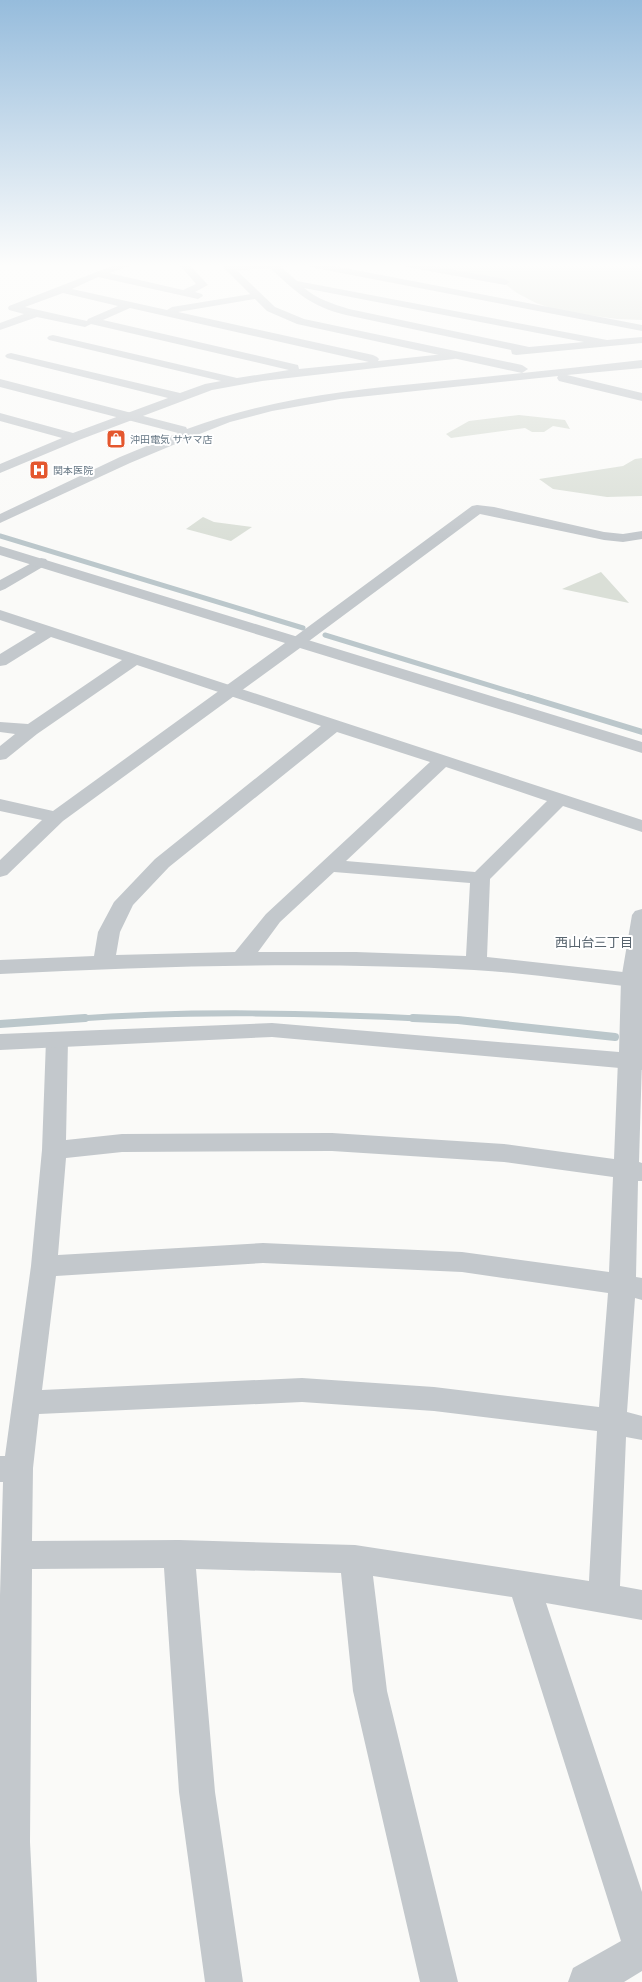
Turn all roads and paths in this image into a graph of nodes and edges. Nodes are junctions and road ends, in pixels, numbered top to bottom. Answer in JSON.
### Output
{"nodes":[{"id":1,"x":125,"y":356,"type":"edge"},
{"id":2,"x":240,"y":356,"type":"edge"},
{"id":3,"x":363,"y":356,"type":"edge"},
{"id":4,"x":450,"y":356,"type":"edge"},
{"id":5,"x":457,"y":356,"type":"edge"},
{"id":6,"x":479,"y":356,"type":"edge"},
{"id":7,"x":5,"y":358,"type":"edge"},
{"id":8,"x":471,"y":359,"type":"junction"},
{"id":9,"x":642,"y":359,"type":"edge"},
{"id":10,"x":392,"y":363,"type":"junction"},
{"id":11,"x":642,"y":364,"type":"edge"},
{"id":12,"x":526,"y":370,"type":"junction"},
{"id":13,"x":308,"y":372,"type":"junction"},
{"id":14,"x":545,"y":374,"type":"junction"},
{"id":15,"x":239,"y":381,"type":"junction"},
{"id":16,"x":0,"y":383,"type":"edge"},
{"id":17,"x":642,"y":396,"type":"edge"},
{"id":18,"x":180,"y":397,"type":"junction"},
{"id":19,"x":131,"y":416,"type":"junction"},
{"id":20,"x":0,"y":417,"type":"edge"},
{"id":21,"x":181,"y":430,"type":"junction"},
{"id":22,"x":74,"y":437,"type":"junction"},
{"id":23,"x":4,"y":464,"type":"edge"},
{"id":24,"x":0,"y":511,"type":"edge"},
{"id":25,"x":0,"y":519,"type":"edge"},
{"id":26,"x":642,"y":535,"type":"edge"},
{"id":27,"x":0,"y":550,"type":"edge"},
{"id":28,"x":41,"y":562,"type":"junction"},
{"id":29,"x":0,"y":586,"type":"edge"},
{"id":30,"x":0,"y":615,"type":"edge"},
{"id":31,"x":50,"y":631,"type":"junction"},
{"id":32,"x":299,"y":641,"type":"junction"},
{"id":33,"x":135,"y":659,"type":"junction"},
{"id":34,"x":0,"y":662,"type":"edge"},
{"id":35,"x":231,"y":691,"type":"junction"},
{"id":36,"x":334,"y":725,"type":"junction"},
{"id":37,"x":0,"y":727,"type":"edge"},
{"id":38,"x":31,"y":730,"type":"junction"},
{"id":39,"x":642,"y":748,"type":"edge"},
{"id":40,"x":0,"y":755,"type":"edge"},
{"id":41,"x":442,"y":761,"type":"junction"},
{"id":42,"x":560,"y":799,"type":"junction"},
{"id":43,"x":0,"y":805,"type":"edge"},
{"id":44,"x":56,"y":817,"type":"junction"},
{"id":45,"x":642,"y":826,"type":"edge"},
{"id":46,"x":328,"y":866,"type":"junction"},
{"id":47,"x":0,"y":871,"type":"edge"},
{"id":48,"x":480,"y":878,"type":"junction"},
{"id":49,"x":642,"y":916,"type":"edge"},
{"id":50,"x":241,"y":958,"type":"junction"},
{"id":51,"x":104,"y":962,"type":"junction"},
{"id":52,"x":476,"y":963,"type":"junction"},
{"id":53,"x":0,"y":967,"type":"edge"},
{"id":54,"x":632,"y":980,"type":"junction"},
{"id":55,"x":57,"y":1040,"type":"junction"},
{"id":56,"x":0,"y":1042,"type":"edge"},
{"id":57,"x":636,"y":1061,"type":"edge"},
{"id":58,"x":54,"y":1150,"type":"junction"},
{"id":59,"x":634,"y":1171,"type":"edge"},
{"id":60,"x":44,"y":1266,"type":"junction"},
{"id":61,"x":632,"y":1286,"type":"edge"},
{"id":62,"x":26,"y":1403,"type":"junction"},
{"id":63,"x":612,"y":1420,"type":"junction"},
{"id":64,"x":642,"y":1428,"type":"edge"},
{"id":65,"x":9,"y":1469,"type":"edge"},
{"id":66,"x":179,"y":1554,"type":"junction"},
{"id":67,"x":17,"y":1555,"type":"junction"},
{"id":68,"x":355,"y":1559,"type":"junction"},
{"id":69,"x":524,"y":1584,"type":"junction"},
{"id":70,"x":604,"y":1598,"type":"junction"},
{"id":71,"x":642,"y":1605,"type":"edge"},
{"id":72,"x":642,"y":1949,"type":"edge"},
{"id":73,"x":18,"y":1982,"type":"edge"},
{"id":74,"x":224,"y":1982,"type":"edge"},
{"id":75,"x":439,"y":1982,"type":"edge"},
{"id":76,"x":587,"y":1982,"type":"edge"}],
"edges":[{"from":1,"to":15,"type":"street"},
{"from":2,"to":13,"type":"street"},
{"from":3,"to":10,"type":"street"},
{"from":4,"to":10,"type":"street"},
{"from":5,"to":8,"type":"street"},
{"from":6,"to":8,"type":"street"},
{"from":7,"to":18,"type":"street"},
{"from":8,"to":12,"type":"street"},
{"from":9,"to":12,"type":"street"},
{"from":10,"to":13,"type":"street"},
{"from":11,"to":14,"type":"street"},
{"from":12,"to":14,"type":"street"},
{"from":12,"to":21,"type":"street"},
{"from":13,"to":15,"type":"street"},
{"from":14,"to":17,"type":"street"},
{"from":14,"to":25,"type":"street"},
{"from":15,"to":18,"type":"street"},
{"from":16,"to":19,"type":"street"},
{"from":18,"to":19,"type":"street"},
{"from":19,"to":21,"type":"street"},
{"from":19,"to":22,"type":"street"},
{"from":20,"to":22,"type":"street"},
{"from":21,"to":24,"type":"street"},
{"from":22,"to":23,"type":"street"},
{"from":26,"to":32,"type":"street"},
{"from":27,"to":28,"type":"street"},
{"from":28,"to":29,"type":"street"},
{"from":28,"to":32,"type":"street"},
{"from":30,"to":31,"type":"street"},
{"from":31,"to":33,"type":"street"},
{"from":31,"to":34,"type":"street"},
{"from":32,"to":35,"type":"street"},
{"from":32,"to":39,"type":"street"},
{"from":33,"to":35,"type":"street"},
{"from":33,"to":38,"type":"street"},
{"from":35,"to":36,"type":"street"},
{"from":35,"to":44,"type":"street"},
{"from":36,"to":41,"type":"street"},
{"from":36,"to":51,"type":"street"},
{"from":37,"to":38,"type":"street"},
{"from":38,"to":40,"type":"street"},
{"from":41,"to":42,"type":"street"},
{"from":41,"to":46,"type":"street"},
{"from":42,"to":45,"type":"street"},
{"from":42,"to":48,"type":"street"},
{"from":43,"to":44,"type":"street"},
{"from":44,"to":47,"type":"street"},
{"from":46,"to":48,"type":"street"},
{"from":46,"to":50,"type":"street"},
{"from":48,"to":52,"type":"street"},
{"from":49,"to":54,"type":"street"},
{"from":50,"to":51,"type":"street"},
{"from":50,"to":52,"type":"street"},
{"from":51,"to":53,"type":"street"},
{"from":52,"to":54,"type":"street"},
{"from":54,"to":57,"type":"street"},
{"from":55,"to":56,"type":"street"},
{"from":55,"to":57,"type":"street"},
{"from":55,"to":58,"type":"street"},
{"from":57,"to":59,"type":"street"},
{"from":58,"to":59,"type":"street"},
{"from":58,"to":60,"type":"street"},
{"from":59,"to":61,"type":"street"},
{"from":60,"to":61,"type":"street"},
{"from":60,"to":62,"type":"street"},
{"from":61,"to":63,"type":"street"},
{"from":62,"to":63,"type":"street"},
{"from":62,"to":65,"type":"street"},
{"from":63,"to":64,"type":"street"},
{"from":63,"to":70,"type":"street"},
{"from":65,"to":67,"type":"street"},
{"from":66,"to":67,"type":"street"},
{"from":66,"to":68,"type":"street"},
{"from":66,"to":74,"type":"street"},
{"from":67,"to":73,"type":"street"},
{"from":68,"to":69,"type":"street"},
{"from":68,"to":75,"type":"street"},
{"from":69,"to":70,"type":"street"},
{"from":69,"to":72,"type":"street"},
{"from":70,"to":71,"type":"street"},
{"from":72,"to":76,"type":"street"}]}
